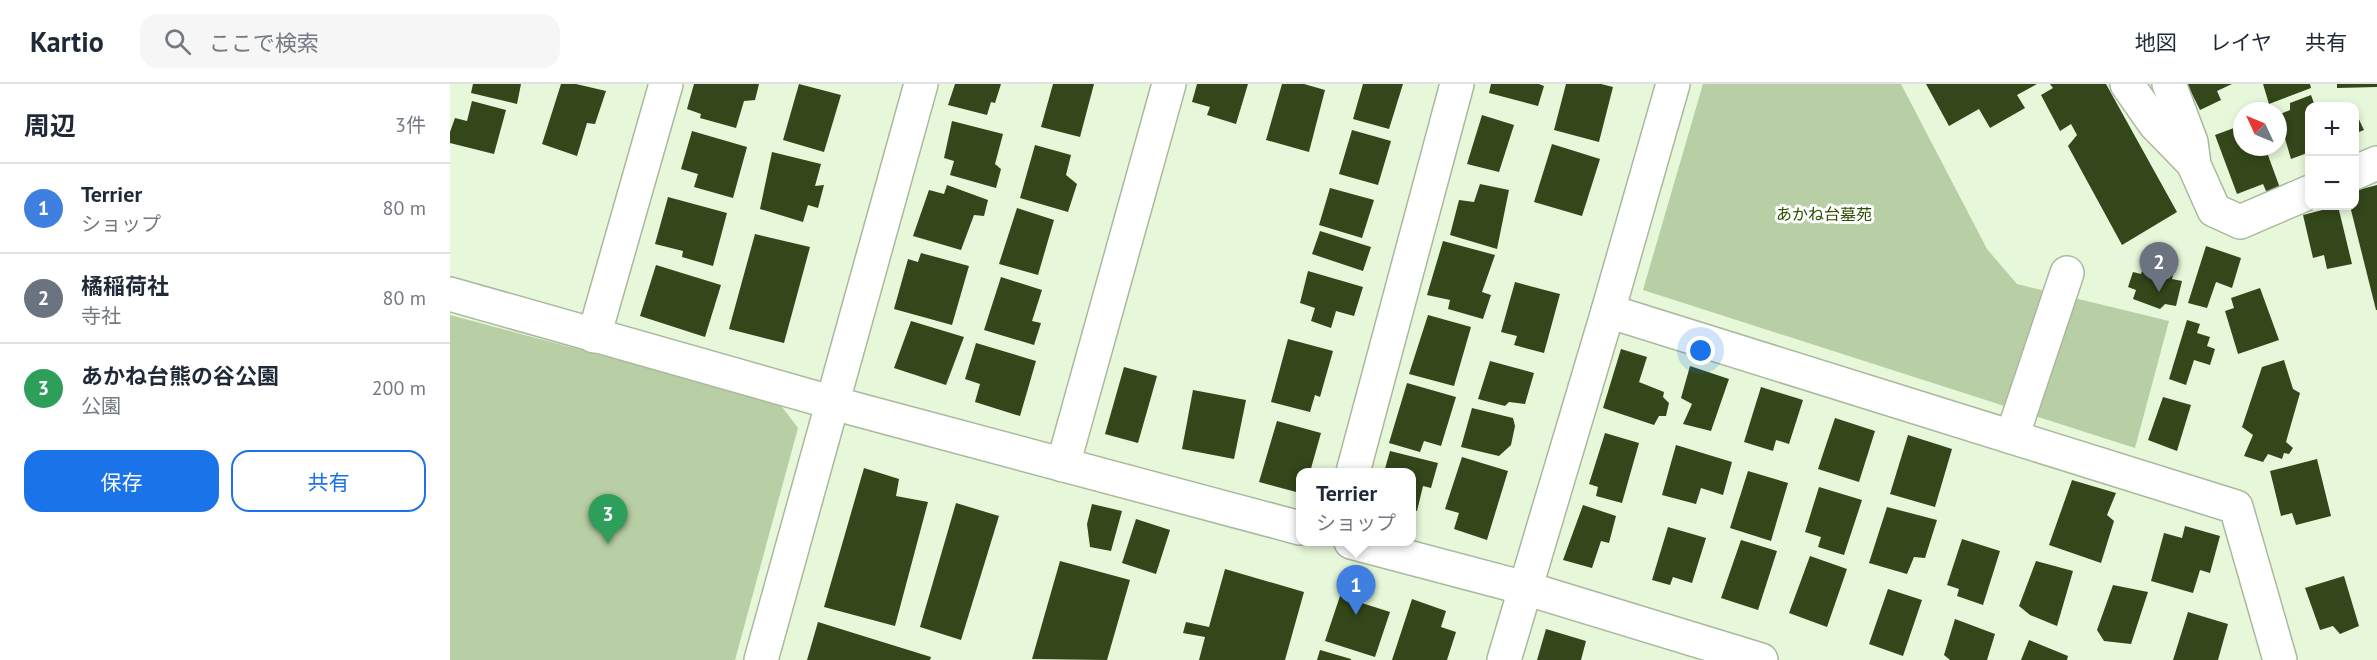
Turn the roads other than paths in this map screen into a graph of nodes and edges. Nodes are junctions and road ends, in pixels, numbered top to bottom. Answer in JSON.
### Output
{"nodes":[{"id":1,"x":666,"y":84,"type":"edge"},
{"id":2,"x":921,"y":84,"type":"edge"},
{"id":3,"x":1169,"y":84,"type":"edge"},
{"id":4,"x":1457,"y":84,"type":"edge"},
{"id":5,"x":1673,"y":84,"type":"edge"},
{"id":6,"x":2127,"y":84,"type":"edge"},
{"id":7,"x":2169,"y":84,"type":"edge"},
{"id":8,"x":2377,"y":163,"type":"edge"},
{"id":9,"x":2194,"y":165,"type":"junction"},
{"id":10,"x":2359,"y":171,"type":"edge"},
{"id":11,"x":2305,"y":194,"type":"edge"},
{"id":12,"x":2067,"y":273,"type":"dead end"},
{"id":13,"x":450,"y":294,"type":"edge"},
{"id":14,"x":1608,"y":310,"type":"junction"},
{"id":15,"x":594,"y":336,"type":"junction"},
{"id":16,"x":833,"y":403,"type":"junction"},
{"id":17,"x":2012,"y":437,"type":"junction"},
{"id":18,"x":1063,"y":465,"type":"junction"},
{"id":19,"x":1354,"y":468,"type":"edge"},
{"id":20,"x":1296,"y":527,"type":"edge"},
{"id":21,"x":1367,"y":546,"type":"edge"},
{"id":22,"x":1525,"y":588,"type":"junction"},
{"id":23,"x":761,"y":660,"type":"edge"},
{"id":24,"x":1504,"y":660,"type":"edge"},
{"id":25,"x":1761,"y":660,"type":"edge"},
{"id":26,"x":2280,"y":660,"type":"edge"}],
"edges":[{"from":1,"to":15,"type":"street"},
{"from":2,"to":16,"type":"street"},
{"from":3,"to":18,"type":"street"},
{"from":4,"to":19,"type":"street"},
{"from":5,"to":14,"type":"street"},
{"from":6,"to":9,"type":"street"},
{"from":7,"to":9,"type":"street"},
{"from":8,"to":10,"type":"street"},
{"from":9,"to":11,"type":"street"},
{"from":12,"to":17,"type":"street"},
{"from":13,"to":15,"type":"street"},
{"from":14,"to":17,"type":"street"},
{"from":14,"to":22,"type":"street"},
{"from":15,"to":16,"type":"street"},
{"from":16,"to":18,"type":"street"},
{"from":16,"to":23,"type":"street"},
{"from":17,"to":26,"type":"street"},
{"from":18,"to":20,"type":"street"},
{"from":21,"to":22,"type":"street"},
{"from":22,"to":24,"type":"street"},
{"from":22,"to":25,"type":"street"}]}
